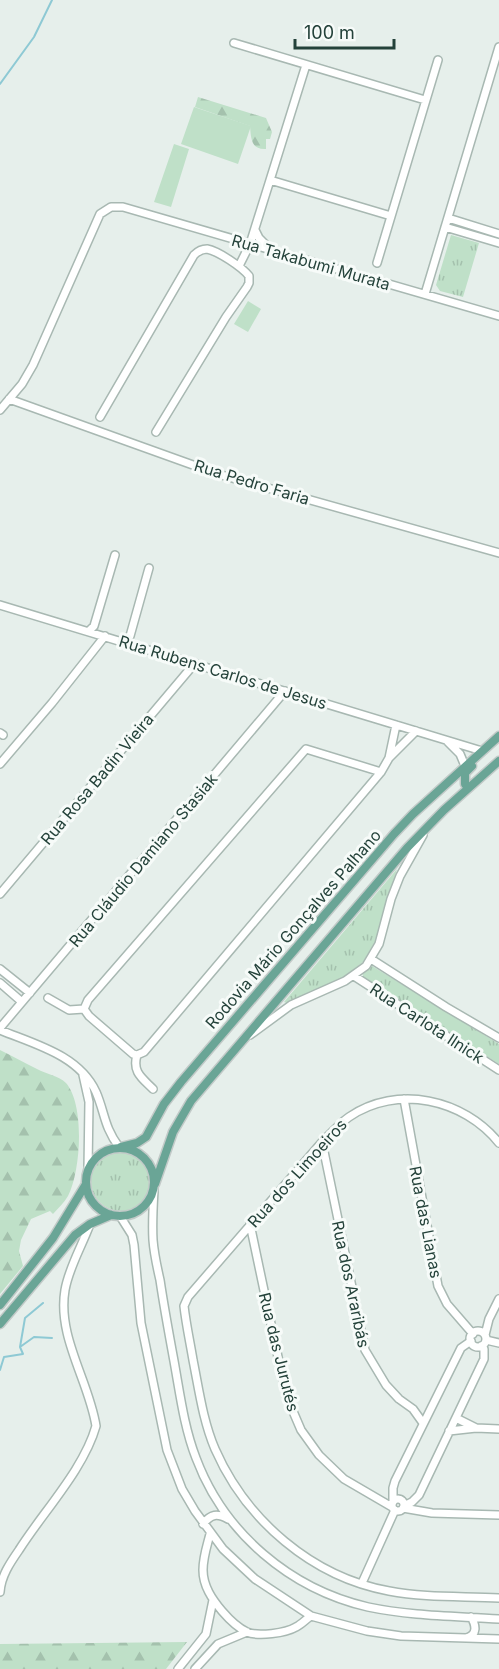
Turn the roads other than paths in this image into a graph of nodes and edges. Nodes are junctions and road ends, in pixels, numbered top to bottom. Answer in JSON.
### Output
{"nodes":[{"id":1,"x":234,"y":43,"type":"dead end"},
{"id":2,"x":499,"y":47,"type":"edge"},
{"id":3,"x":438,"y":60,"type":"dead end"},
{"id":4,"x":306,"y":65,"type":"junction"},
{"id":5,"x":425,"y":100,"type":"junction"},
{"id":6,"x":270,"y":180,"type":"junction"},
{"id":7,"x":259,"y":214,"type":"junction"},
{"id":8,"x":391,"y":216,"type":"junction"},
{"id":9,"x":448,"y":218,"type":"junction"},
{"id":10,"x":445,"y":227,"type":"junction"},
{"id":11,"x":255,"y":230,"type":"junction"},
{"id":12,"x":499,"y":234,"type":"edge"},
{"id":13,"x":499,"y":243,"type":"edge"},
{"id":14,"x":248,"y":245,"type":"junction"},
{"id":15,"x":271,"y":250,"type":"junction"},
{"id":16,"x":377,"y":263,"type":"dead end"},
{"id":17,"x":238,"y":266,"type":"junction"},
{"id":18,"x":425,"y":294,"type":"junction"},
{"id":19,"x":499,"y":316,"type":"edge"},
{"id":20,"x":9,"y":399,"type":"junction"},
{"id":21,"x":0,"y":410,"type":"edge"},
{"id":22,"x":100,"y":417,"type":"dead end"},
{"id":23,"x":156,"y":432,"type":"dead end"},
{"id":24,"x":499,"y":553,"type":"edge"},
{"id":25,"x":115,"y":555,"type":"dead end"},
{"id":26,"x":149,"y":568,"type":"dead end"},
{"id":27,"x":0,"y":605,"type":"edge"},
{"id":28,"x":88,"y":631,"type":"junction"},
{"id":29,"x":105,"y":636,"type":"junction"},
{"id":30,"x":124,"y":642,"type":"junction"},
{"id":31,"x":195,"y":663,"type":"junction"},
{"id":32,"x":285,"y":691,"type":"junction"},
{"id":33,"x":396,"y":724,"type":"junction"},
{"id":34,"x":416,"y":731,"type":"junction"},
{"id":35,"x":499,"y":736,"type":"edge"},
{"id":36,"x":446,"y":740,"type":"junction"},
{"id":37,"x":482,"y":751,"type":"junction"},
{"id":38,"x":389,"y":758,"type":"junction"},
{"id":39,"x":499,"y":761,"type":"edge"},
{"id":40,"x":0,"y":764,"type":"edge"},
{"id":41,"x":465,"y":766,"type":"junction"},
{"id":42,"x":381,"y":772,"type":"junction"},
{"id":43,"x":468,"y":788,"type":"junction"},
{"id":44,"x":430,"y":823,"type":"junction"},
{"id":45,"x":0,"y":894,"type":"edge"},
{"id":46,"x":371,"y":959,"type":"junction"},
{"id":47,"x":0,"y":969,"type":"edge"},
{"id":48,"x":354,"y":976,"type":"junction"},
{"id":49,"x":0,"y":983,"type":"edge"},
{"id":50,"x":30,"y":993,"type":"junction"},
{"id":51,"x":48,"y":998,"type":"dead end"},
{"id":52,"x":22,"y":1002,"type":"junction"},
{"id":53,"x":84,"y":1009,"type":"junction"},
{"id":54,"x":0,"y":1029,"type":"edge"},
{"id":55,"x":499,"y":1038,"type":"edge"},
{"id":56,"x":243,"y":1040,"type":"junction"},
{"id":57,"x":137,"y":1055,"type":"junction"},
{"id":58,"x":499,"y":1070,"type":"edge"},
{"id":59,"x":82,"y":1073,"type":"junction"},
{"id":60,"x":153,"y":1089,"type":"dead end"},
{"id":61,"x":404,"y":1099,"type":"junction"},
{"id":62,"x":322,"y":1142,"type":"junction"},
{"id":63,"x":499,"y":1143,"type":"edge"},
{"id":64,"x":120,"y":1147,"type":"junction"},
{"id":65,"x":88,"y":1170,"type":"junction"},
{"id":66,"x":86,"y":1183,"type":"junction"},
{"id":67,"x":154,"y":1187,"type":"junction"},
{"id":68,"x":116,"y":1216,"type":"junction"},
{"id":69,"x":90,"y":1224,"type":"junction"},
{"id":70,"x":250,"y":1224,"type":"junction"},
{"id":71,"x":499,"y":1299,"type":"edge"},
{"id":72,"x":0,"y":1305,"type":"edge"},
{"id":73,"x":489,"y":1319,"type":"junction"},
{"id":74,"x":0,"y":1324,"type":"edge"},
{"id":75,"x":474,"y":1335,"type":"junction"},
{"id":76,"x":484,"y":1340,"type":"junction"},
{"id":77,"x":499,"y":1343,"type":"edge"},
{"id":78,"x":413,"y":1409,"type":"junction"},
{"id":79,"x":429,"y":1412,"type":"junction"},
{"id":80,"x":456,"y":1418,"type":"junction"},
{"id":81,"x":423,"y":1423,"type":"junction"},
{"id":82,"x":477,"y":1428,"type":"junction"},
{"id":83,"x":499,"y":1429,"type":"edge"},
{"id":84,"x":449,"y":1431,"type":"junction"},
{"id":85,"x":397,"y":1507,"type":"junction"},
{"id":86,"x":499,"y":1515,"type":"edge"},
{"id":87,"x":231,"y":1520,"type":"junction"},
{"id":88,"x":203,"y":1524,"type":"junction"},
{"id":89,"x":210,"y":1534,"type":"junction"},
{"id":90,"x":362,"y":1583,"type":"junction"},
{"id":91,"x":0,"y":1592,"type":"edge"},
{"id":92,"x":499,"y":1598,"type":"edge"},
{"id":93,"x":213,"y":1600,"type":"junction"},
{"id":94,"x":311,"y":1616,"type":"junction"},
{"id":95,"x":471,"y":1617,"type":"junction"},
{"id":96,"x":499,"y":1619,"type":"edge"},
{"id":97,"x":247,"y":1632,"type":"junction"},
{"id":98,"x":464,"y":1639,"type":"junction"},
{"id":99,"x":499,"y":1639,"type":"edge"},
{"id":100,"x":178,"y":1669,"type":"edge"},
{"id":101,"x":195,"y":1669,"type":"edge"}],
"edges":[{"from":1,"to":4,"type":"street"},
{"from":2,"to":9,"type":"street"},
{"from":3,"to":5,"type":"street"},
{"from":4,"to":5,"type":"street"},
{"from":4,"to":6,"type":"street"},
{"from":5,"to":8,"type":"street"},
{"from":6,"to":7,"type":"street"},
{"from":6,"to":8,"type":"street"},
{"from":7,"to":11,"type":"street"},
{"from":7,"to":14,"type":"street"},
{"from":8,"to":16,"type":"street"},
{"from":9,"to":10,"type":"street"},
{"from":9,"to":12,"type":"street"},
{"from":10,"to":13,"type":"street"},
{"from":10,"to":18,"type":"street"},
{"from":11,"to":14,"type":"street"},
{"from":11,"to":15,"type":"street"},
{"from":14,"to":15,"type":"street","name":"Rua Takabumi Murata"},
{"from":14,"to":17,"type":"street"},
{"from":14,"to":20,"type":"street","name":"Rua Takabumi Murata"},
{"from":15,"to":18,"type":"street","name":"Rua Takabumi Murata"},
{"from":17,"to":22,"type":"street"},
{"from":17,"to":23,"type":"street"},
{"from":18,"to":19,"type":"street","name":"Rua Takabumi Murata"},
{"from":20,"to":21,"type":"street"},
{"from":20,"to":24,"type":"street","name":"Rua Pedro Faria"},
{"from":25,"to":28,"type":"street"},
{"from":26,"to":30,"type":"street"},
{"from":27,"to":28,"type":"street","name":"Rua Rubens Carlos de Jesus"},
{"from":28,"to":29,"type":"street","name":"Rua Rubens Carlos de Jesus"},
{"from":29,"to":30,"type":"street","name":"Rua Rubens Carlos de Jesus"},
{"from":29,"to":40,"type":"street"},
{"from":30,"to":31,"type":"street","name":"Rua Rubens Carlos de Jesus"},
{"from":31,"to":32,"type":"street","name":"Rua Rubens Carlos de Jesus"},
{"from":31,"to":45,"type":"street","name":"Rua Rosa Badin Vieira"},
{"from":32,"to":33,"type":"street","name":"Rua Rubens Carlos de Jesus"},
{"from":32,"to":50,"type":"street","name":"Rua Cláudio Damiano Stasiak"},
{"from":33,"to":34,"type":"street","name":"Rua Rubens Carlos de Jesus"},
{"from":33,"to":38,"type":"street"},
{"from":34,"to":36,"type":"street","name":"Rua Rubens Carlos de Jesus"},
{"from":34,"to":38,"type":"street"},
{"from":35,"to":37,"type":"main road","name":"Rodovia Mário Gonçalves Palhano"},
{"from":36,"to":37,"type":"street","name":"Rua Rubens Carlos de Jesus"},
{"from":36,"to":41,"type":"street"},
{"from":37,"to":41,"type":"main road","name":"Rodovia Mário Gonçalves Palhano"},
{"from":37,"to":43,"type":"main road"},
{"from":38,"to":42,"type":"street"},
{"from":39,"to":43,"type":"main road"},
{"from":41,"to":64,"type":"main road","name":"Rodovia Mário Gonçalves Palhano"},
{"from":42,"to":53,"type":"street"},
{"from":42,"to":57,"type":"street"},
{"from":43,"to":44,"type":"main road"},
{"from":44,"to":46,"type":"street"},
{"from":44,"to":56,"type":"main road"},
{"from":46,"to":48,"type":"street"},
{"from":46,"to":55,"type":"street"},
{"from":47,"to":50,"type":"street"},
{"from":48,"to":56,"type":"street"},
{"from":48,"to":58,"type":"street","name":"Rua Carlota Ilnick"},
{"from":49,"to":52,"type":"street"},
{"from":50,"to":52,"type":"street","name":"Rua Cláudio Damiano Stasiak"},
{"from":51,"to":53,"type":"street"},
{"from":52,"to":54,"type":"street","name":"Rua Cláudio Damiano Stasiak"},
{"from":53,"to":57,"type":"street"},
{"from":54,"to":59,"type":"street"},
{"from":56,"to":67,"type":"main road"},
{"from":57,"to":60,"type":"street"},
{"from":59,"to":64,"type":"street"},
{"from":59,"to":65,"type":"street"},
{"from":61,"to":62,"type":"street","name":"Rua dos Limoeiros"},
{"from":61,"to":63,"type":"street","name":"Rua dos Limoeiros"},
{"from":61,"to":75,"type":"street","name":"Rua das Lianas"},
{"from":62,"to":70,"type":"street","name":"Rua dos Limoeiros"},
{"from":62,"to":78,"type":"street","name":"Rua dos Araribás"},
{"from":64,"to":65,"type":"main road"},
{"from":64,"to":67,"type":"main road"},
{"from":65,"to":66,"type":"main road"},
{"from":66,"to":68,"type":"main road"},
{"from":66,"to":72,"type":"main road"},
{"from":67,"to":68,"type":"main road"},
{"from":67,"to":87,"type":"street"},
{"from":68,"to":69,"type":"main road"},
{"from":68,"to":88,"type":"street"},
{"from":69,"to":74,"type":"main road"},
{"from":69,"to":91,"type":"street"},
{"from":70,"to":85,"type":"street","name":"Rua das Jurutés"},
{"from":70,"to":90,"type":"street","name":"Rua dos Limoeiros"},
{"from":71,"to":73,"type":"street"},
{"from":73,"to":75,"type":"street"},
{"from":73,"to":76,"type":"street"},
{"from":75,"to":76,"type":"street"},
{"from":75,"to":76,"type":"street"},
{"from":75,"to":79,"type":"street"},
{"from":76,"to":77,"type":"street"},
{"from":76,"to":80,"type":"street"},
{"from":78,"to":79,"type":"street","name":"Rua dos Araribás"},
{"from":78,"to":81,"type":"street","name":"Rua dos Araribás"},
{"from":79,"to":81,"type":"street"},
{"from":80,"to":82,"type":"street"},
{"from":80,"to":84,"type":"street"},
{"from":81,"to":85,"type":"street"},
{"from":82,"to":83,"type":"street"},
{"from":82,"to":84,"type":"street"},
{"from":84,"to":85,"type":"street"},
{"from":85,"to":86,"type":"street","name":"Rua das Jurutés"},
{"from":85,"to":90,"type":"street"},
{"from":87,"to":88,"type":"street"},
{"from":87,"to":95,"type":"street"},
{"from":88,"to":89,"type":"street"},
{"from":89,"to":93,"type":"street"},
{"from":89,"to":94,"type":"street"},
{"from":90,"to":92,"type":"street"},
{"from":93,"to":97,"type":"street"},
{"from":93,"to":100,"type":"street"},
{"from":94,"to":97,"type":"street"},
{"from":94,"to":98,"type":"street"},
{"from":95,"to":96,"type":"street"},
{"from":95,"to":98,"type":"street"},
{"from":97,"to":101,"type":"street"},
{"from":98,"to":99,"type":"street"}]}
